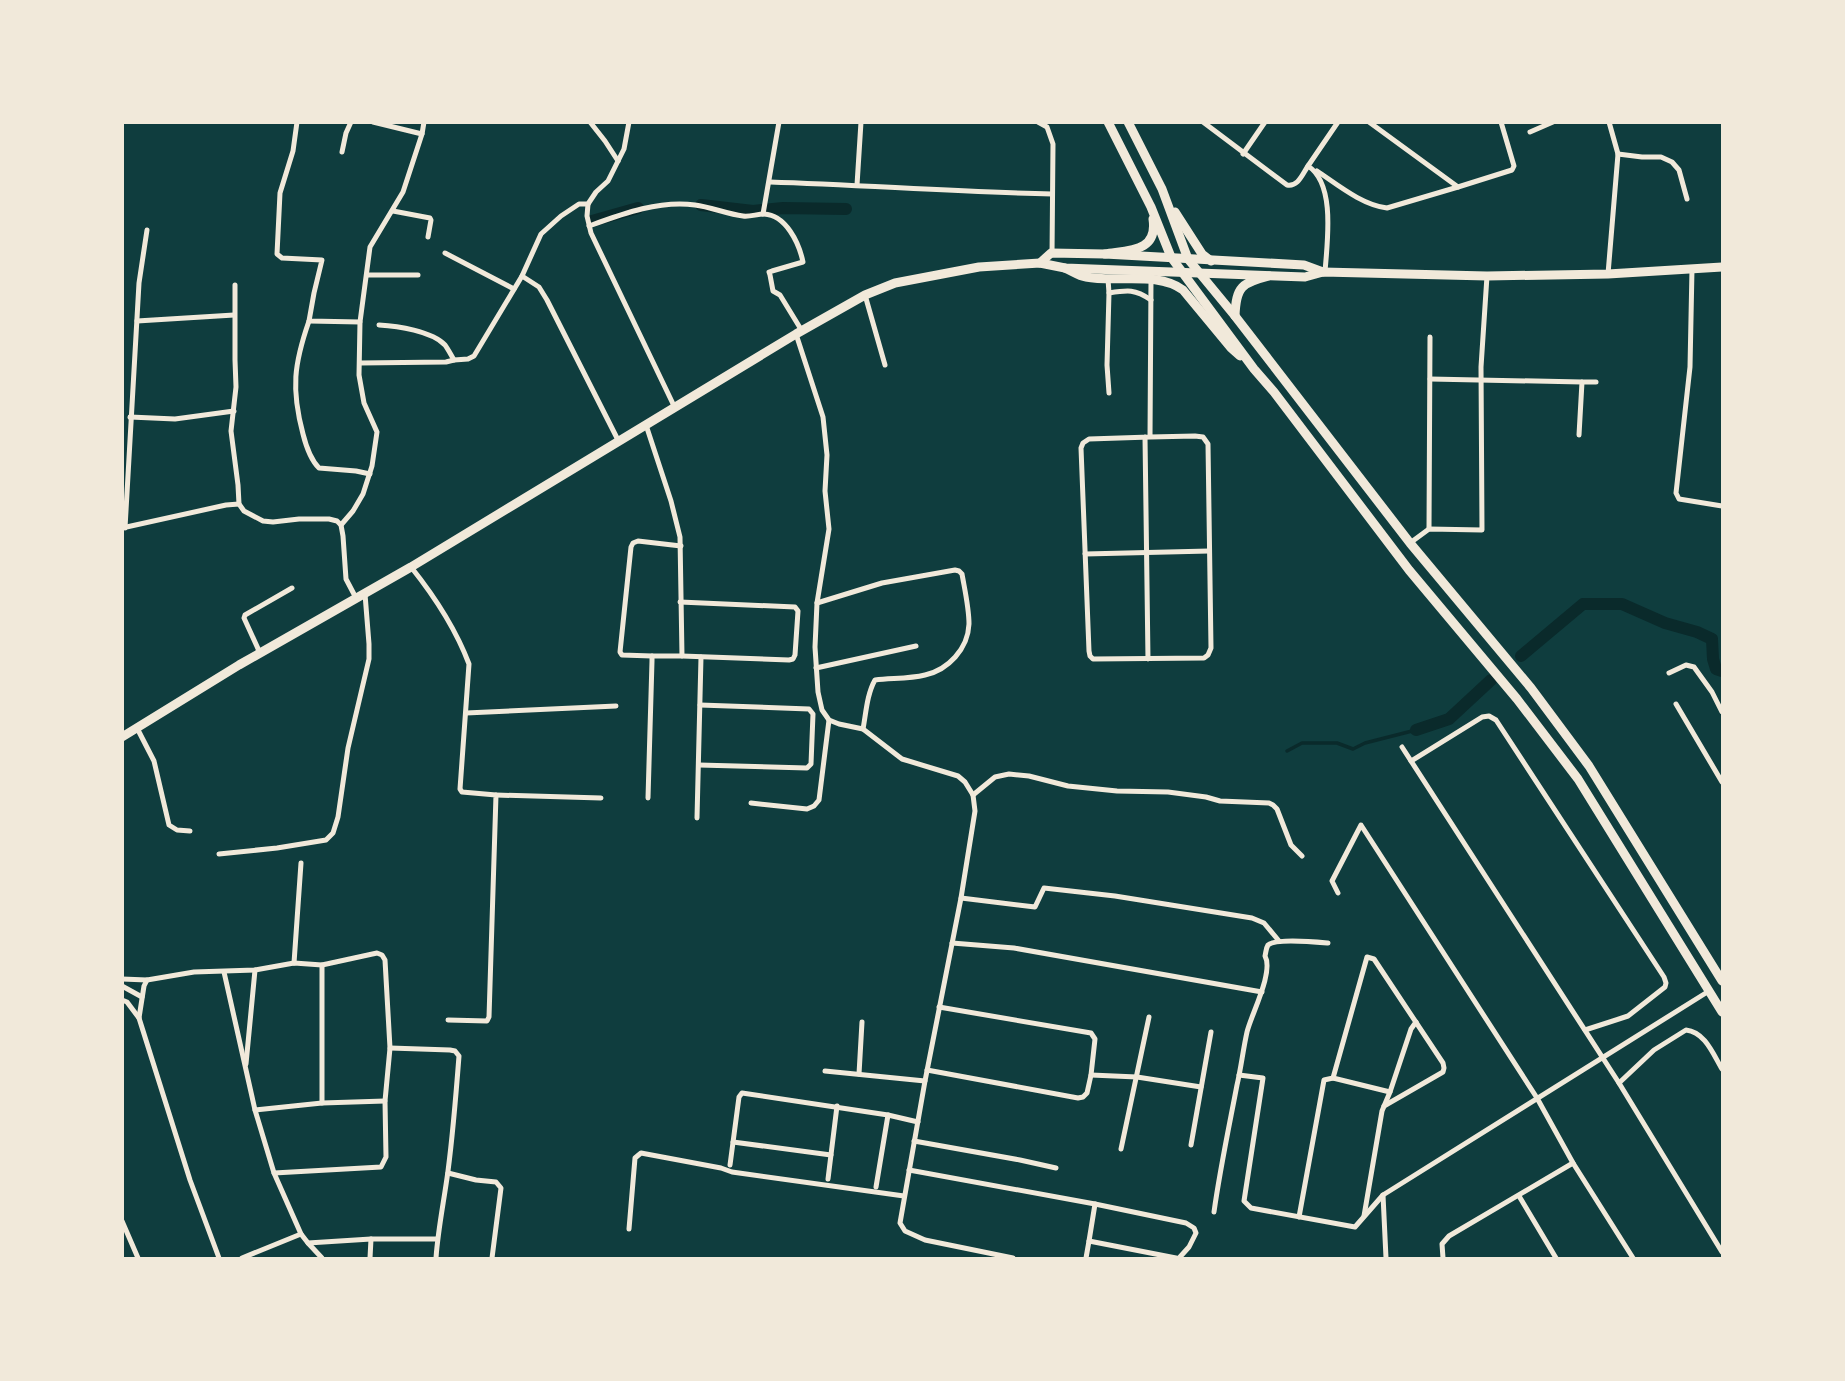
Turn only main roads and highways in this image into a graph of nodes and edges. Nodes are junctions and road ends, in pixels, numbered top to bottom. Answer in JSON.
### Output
{"nodes":[{"id":1,"x":1108,"y":122,"type":"edge"},
{"id":2,"x":1128,"y":122,"type":"edge"},
{"id":3,"x":1162,"y":189,"type":"junction"},
{"id":4,"x":1151,"y":207,"type":"junction"},
{"id":5,"x":1105,"y":254,"type":"junction"},
{"id":6,"x":1171,"y":257,"type":"junction"},
{"id":7,"x":1188,"y":259,"type":"junction"},
{"id":8,"x":1211,"y":261,"type":"junction"},
{"id":9,"x":1040,"y":262,"type":"junction"},
{"id":10,"x":1723,"y":267,"type":"edge"},
{"id":11,"x":1065,"y":268,"type":"junction"},
{"id":12,"x":1182,"y":272,"type":"junction"},
{"id":13,"x":1200,"y":272,"type":"junction"},
{"id":14,"x":1324,"y":272,"type":"junction"},
{"id":15,"x":1150,"y":276,"type":"junction"},
{"id":16,"x":1269,"y":276,"type":"junction"},
{"id":17,"x":1235,"y":316,"type":"junction"},
{"id":18,"x":1254,"y":369,"type":"junction"},
{"id":19,"x":1531,"y":688,"type":"junction"},
{"id":20,"x":1517,"y":699,"type":"junction"},
{"id":21,"x":122,"y":737,"type":"edge"},
{"id":22,"x":1723,"y":981,"type":"edge"},
{"id":23,"x":1723,"y":1012,"type":"edge"}],
"edges":[{"from":1,"to":4,"type":"main road"},
{"from":2,"to":3,"type":"main road"},
{"from":3,"to":7,"type":"main road"},
{"from":3,"to":8,"type":"main road"},
{"from":4,"to":5,"type":"main road"},
{"from":4,"to":6,"type":"main road"},
{"from":5,"to":6,"type":"main road"},
{"from":5,"to":9,"type":"main road"},
{"from":6,"to":7,"type":"main road"},
{"from":6,"to":12,"type":"main road"},
{"from":7,"to":8,"type":"main road"},
{"from":7,"to":13,"type":"main road"},
{"from":8,"to":14,"type":"main road"},
{"from":9,"to":11,"type":"main road"},
{"from":9,"to":21,"type":"main road"},
{"from":10,"to":14,"type":"main road"},
{"from":11,"to":15,"type":"main road"},
{"from":11,"to":15,"type":"main road"},
{"from":12,"to":13,"type":"main road"},
{"from":12,"to":15,"type":"main road"},
{"from":12,"to":18,"type":"main road"},
{"from":13,"to":16,"type":"main road"},
{"from":13,"to":17,"type":"main road"},
{"from":14,"to":16,"type":"main road"},
{"from":15,"to":18,"type":"main road"},
{"from":16,"to":17,"type":"main road"},
{"from":17,"to":19,"type":"main road"},
{"from":18,"to":20,"type":"main road"},
{"from":19,"to":20,"type":"main road"},
{"from":19,"to":22,"type":"main road"},
{"from":20,"to":23,"type":"main road"}]}
